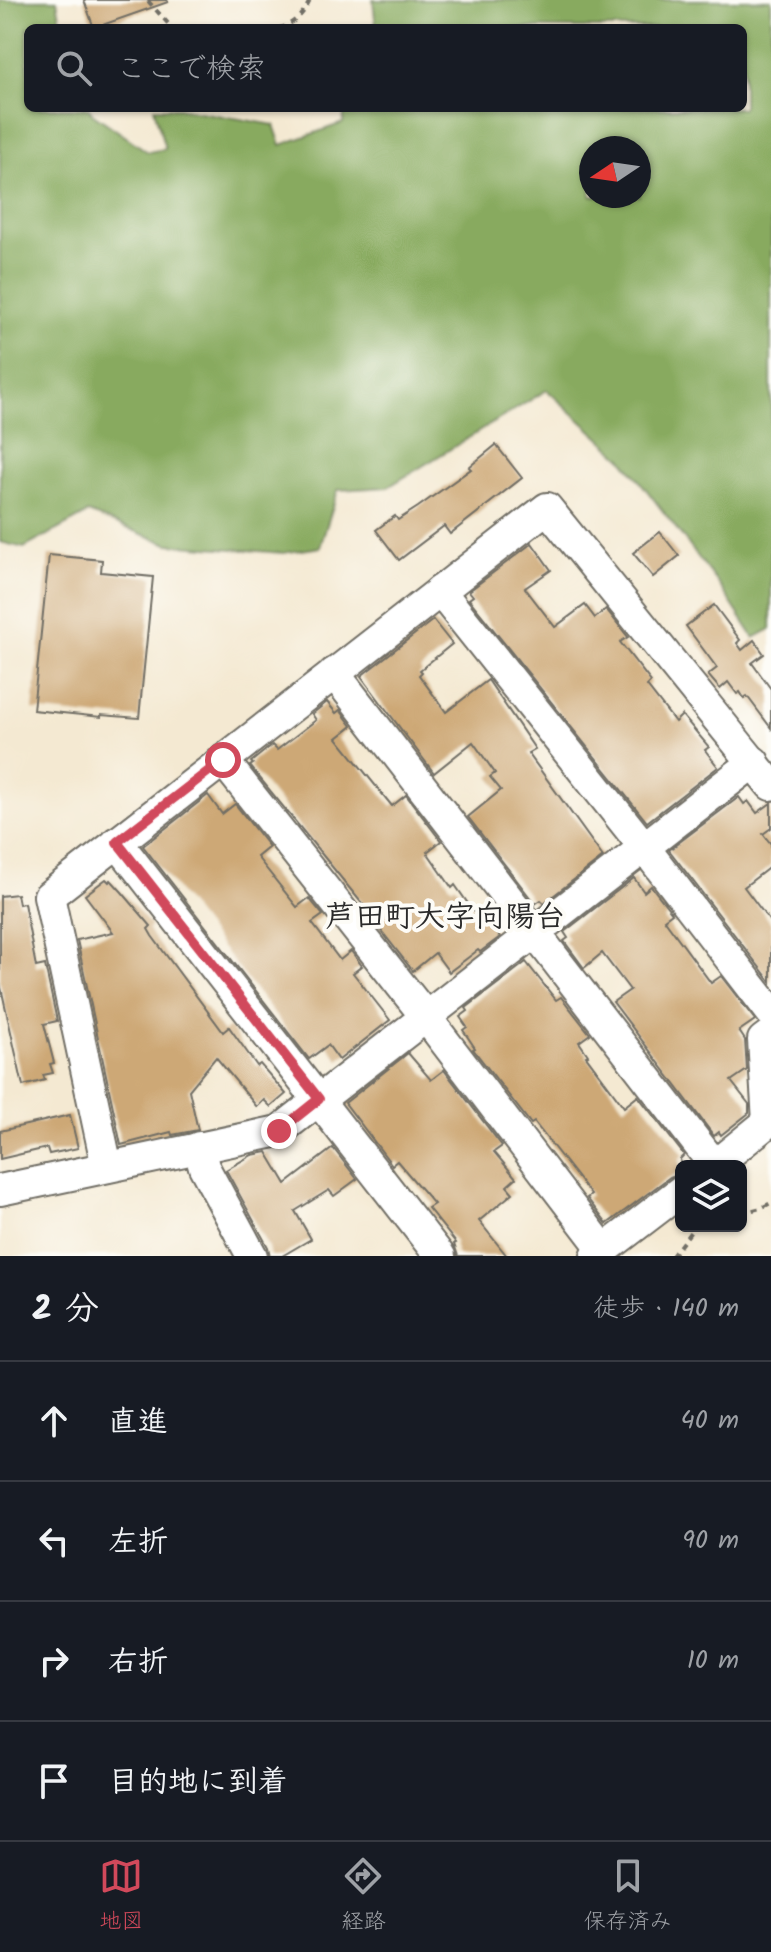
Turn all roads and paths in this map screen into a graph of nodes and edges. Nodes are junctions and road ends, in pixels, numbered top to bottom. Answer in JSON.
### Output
{"nodes":[{"id":1,"x":310,"y":0,"type":"edge"},
{"id":2,"x":148,"y":1,"type":"edge"},
{"id":3,"x":168,"y":24,"type":"edge"},
{"id":4,"x":289,"y":24,"type":"edge"},
{"id":5,"x":440,"y":591,"type":"junction"},
{"id":6,"x":334,"y":673,"type":"junction"},
{"id":7,"x":223,"y":760,"type":"junction"},
{"id":8,"x":762,"y":774,"type":"edge"},
{"id":9,"x":117,"y":842,"type":"junction"},
{"id":10,"x":644,"y":847,"type":"junction"},
{"id":11,"x":536,"y":932,"type":"junction"},
{"id":12,"x":771,"y":1012,"type":"edge"},
{"id":13,"x":426,"y":1017,"type":"junction"},
{"id":14,"x":771,"y":1034,"type":"edge"},
{"id":15,"x":319,"y":1099,"type":"junction"},
{"id":16,"x":199,"y":1147,"type":"junction"},
{"id":17,"x":710,"y":1160,"type":"edge"},
{"id":18,"x":722,"y":1160,"type":"edge"},
{"id":19,"x":107,"y":1167,"type":"junction"},
{"id":20,"x":0,"y":1190,"type":"edge"},
{"id":21,"x":675,"y":1196,"type":"edge"},
{"id":22,"x":771,"y":1203,"type":"edge"},
{"id":23,"x":747,"y":1212,"type":"edge"},
{"id":24,"x":675,"y":1219,"type":"edge"},
{"id":25,"x":690,"y":1232,"type":"edge"},
{"id":26,"x":611,"y":1254,"type":"edge"},
{"id":27,"x":252,"y":1256,"type":"edge"},
{"id":28,"x":440,"y":1256,"type":"edge"},
{"id":29,"x":672,"y":1256,"type":"edge"}],
"edges":[{"from":1,"to":4,"type":"path"},
{"from":2,"to":3,"type":"path"},
{"from":5,"to":6,"type":"street"},
{"from":5,"to":8,"type":"street"},
{"from":5,"to":10,"type":"street"},
{"from":6,"to":7,"type":"street"},
{"from":6,"to":11,"type":"street"},
{"from":7,"to":9,"type":"street"},
{"from":7,"to":13,"type":"street"},
{"from":8,"to":10,"type":"street"},
{"from":9,"to":15,"type":"street"},
{"from":9,"to":19,"type":"street"},
{"from":10,"to":11,"type":"street"},
{"from":10,"to":12,"type":"street"},
{"from":11,"to":13,"type":"street"},
{"from":11,"to":17,"type":"street"},
{"from":13,"to":15,"type":"street"},
{"from":13,"to":26,"type":"street"},
{"from":14,"to":18,"type":"street"},
{"from":15,"to":16,"type":"street"},
{"from":15,"to":28,"type":"street"},
{"from":16,"to":19,"type":"street"},
{"from":16,"to":27,"type":"street"},
{"from":19,"to":20,"type":"street"},
{"from":21,"to":26,"type":"street"},
{"from":22,"to":23,"type":"path"},
{"from":24,"to":26,"type":"street"},
{"from":25,"to":29,"type":"path"}]}
